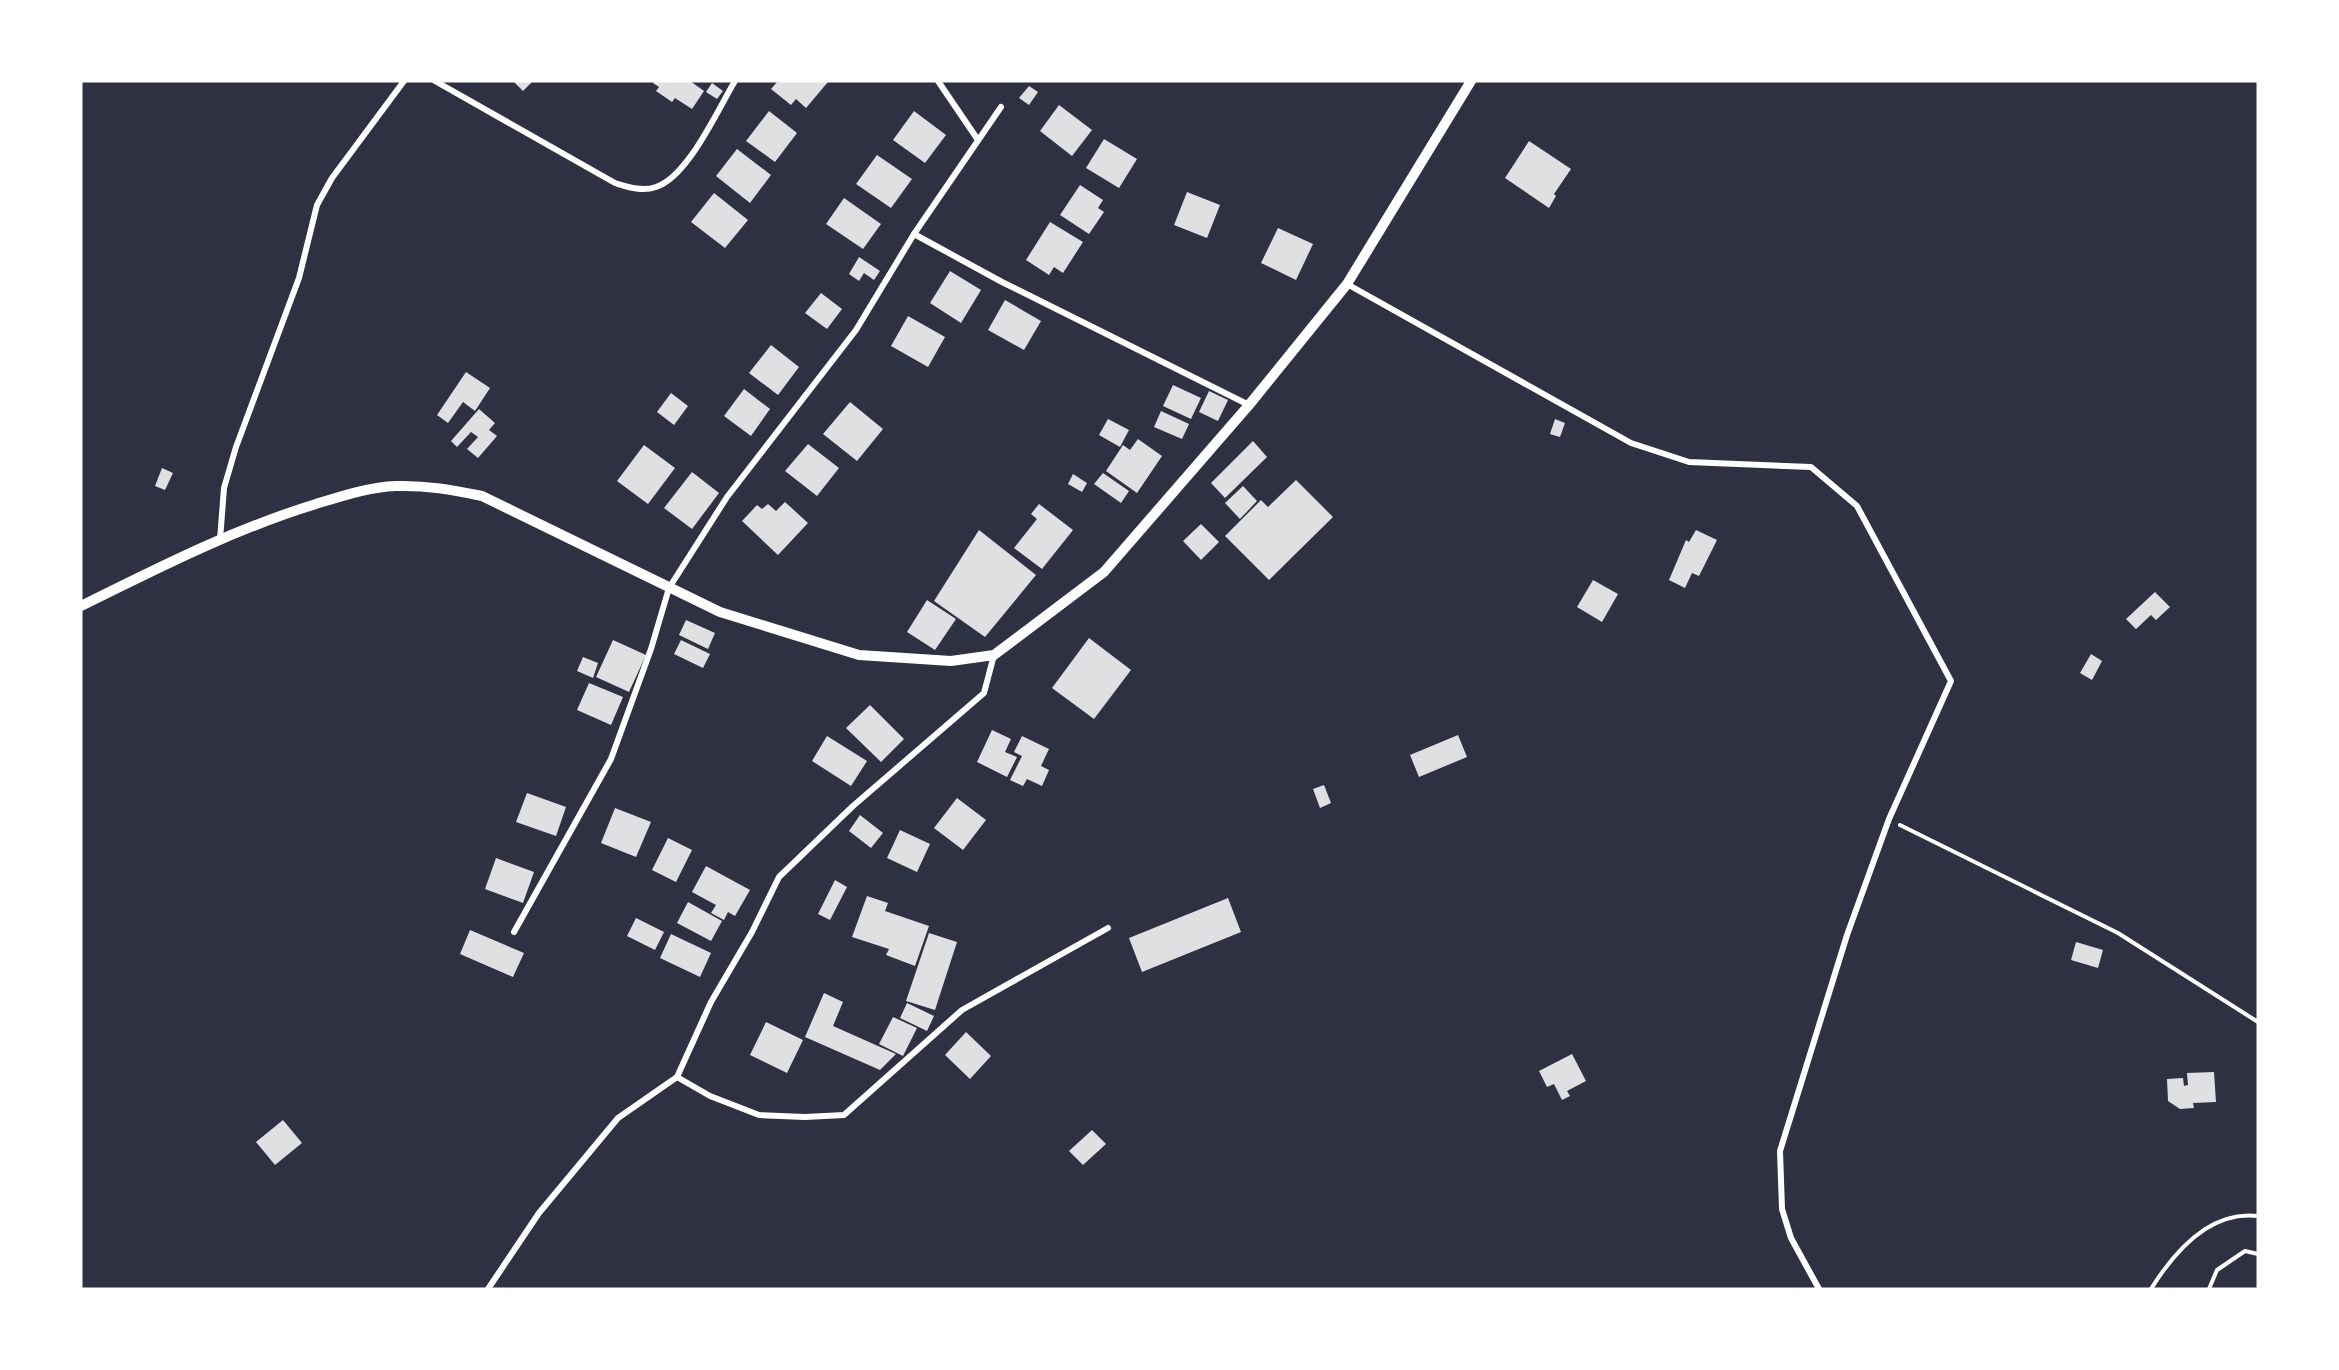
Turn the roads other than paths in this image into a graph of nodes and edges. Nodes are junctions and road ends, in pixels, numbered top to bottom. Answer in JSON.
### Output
{"nodes":[{"id":1,"x":404,"y":81,"type":"edge"},
{"id":2,"x":435,"y":81,"type":"edge"},
{"id":3,"x":735,"y":81,"type":"edge"},
{"id":4,"x":938,"y":81,"type":"edge"},
{"id":5,"x":1471,"y":81,"type":"edge"},
{"id":6,"x":1002,"y":107,"type":"dead end"},
{"id":7,"x":978,"y":140,"type":"junction"},
{"id":8,"x":914,"y":234,"type":"junction"},
{"id":9,"x":1347,"y":284,"type":"junction"},
{"id":10,"x":1249,"y":405,"type":"junction"},
{"id":11,"x":220,"y":540,"type":"junction"},
{"id":12,"x":669,"y":588,"type":"junction"},
{"id":13,"x":81,"y":606,"type":"edge"},
{"id":14,"x":994,"y":655,"type":"junction"},
{"id":15,"x":1108,"y":928,"type":"dead end"},
{"id":16,"x":514,"y":932,"type":"dead end"},
{"id":17,"x":677,"y":1077,"type":"junction"},
{"id":18,"x":488,"y":1289,"type":"edge"},
{"id":19,"x":1819,"y":1289,"type":"edge"}],
"edges":[{"from":1,"to":11,"type":"street"},
{"from":2,"to":3,"type":"street"},
{"from":4,"to":7,"type":"street"},
{"from":5,"to":9,"type":"street"},
{"from":6,"to":7,"type":"street"},
{"from":7,"to":8,"type":"street"},
{"from":8,"to":10,"type":"street"},
{"from":8,"to":12,"type":"street"},
{"from":9,"to":10,"type":"street"},
{"from":9,"to":19,"type":"street"},
{"from":10,"to":14,"type":"street"},
{"from":11,"to":12,"type":"street"},
{"from":11,"to":13,"type":"street"},
{"from":12,"to":14,"type":"street"},
{"from":12,"to":16,"type":"street"},
{"from":14,"to":17,"type":"street"},
{"from":15,"to":17,"type":"street"},
{"from":17,"to":18,"type":"street"}]}
